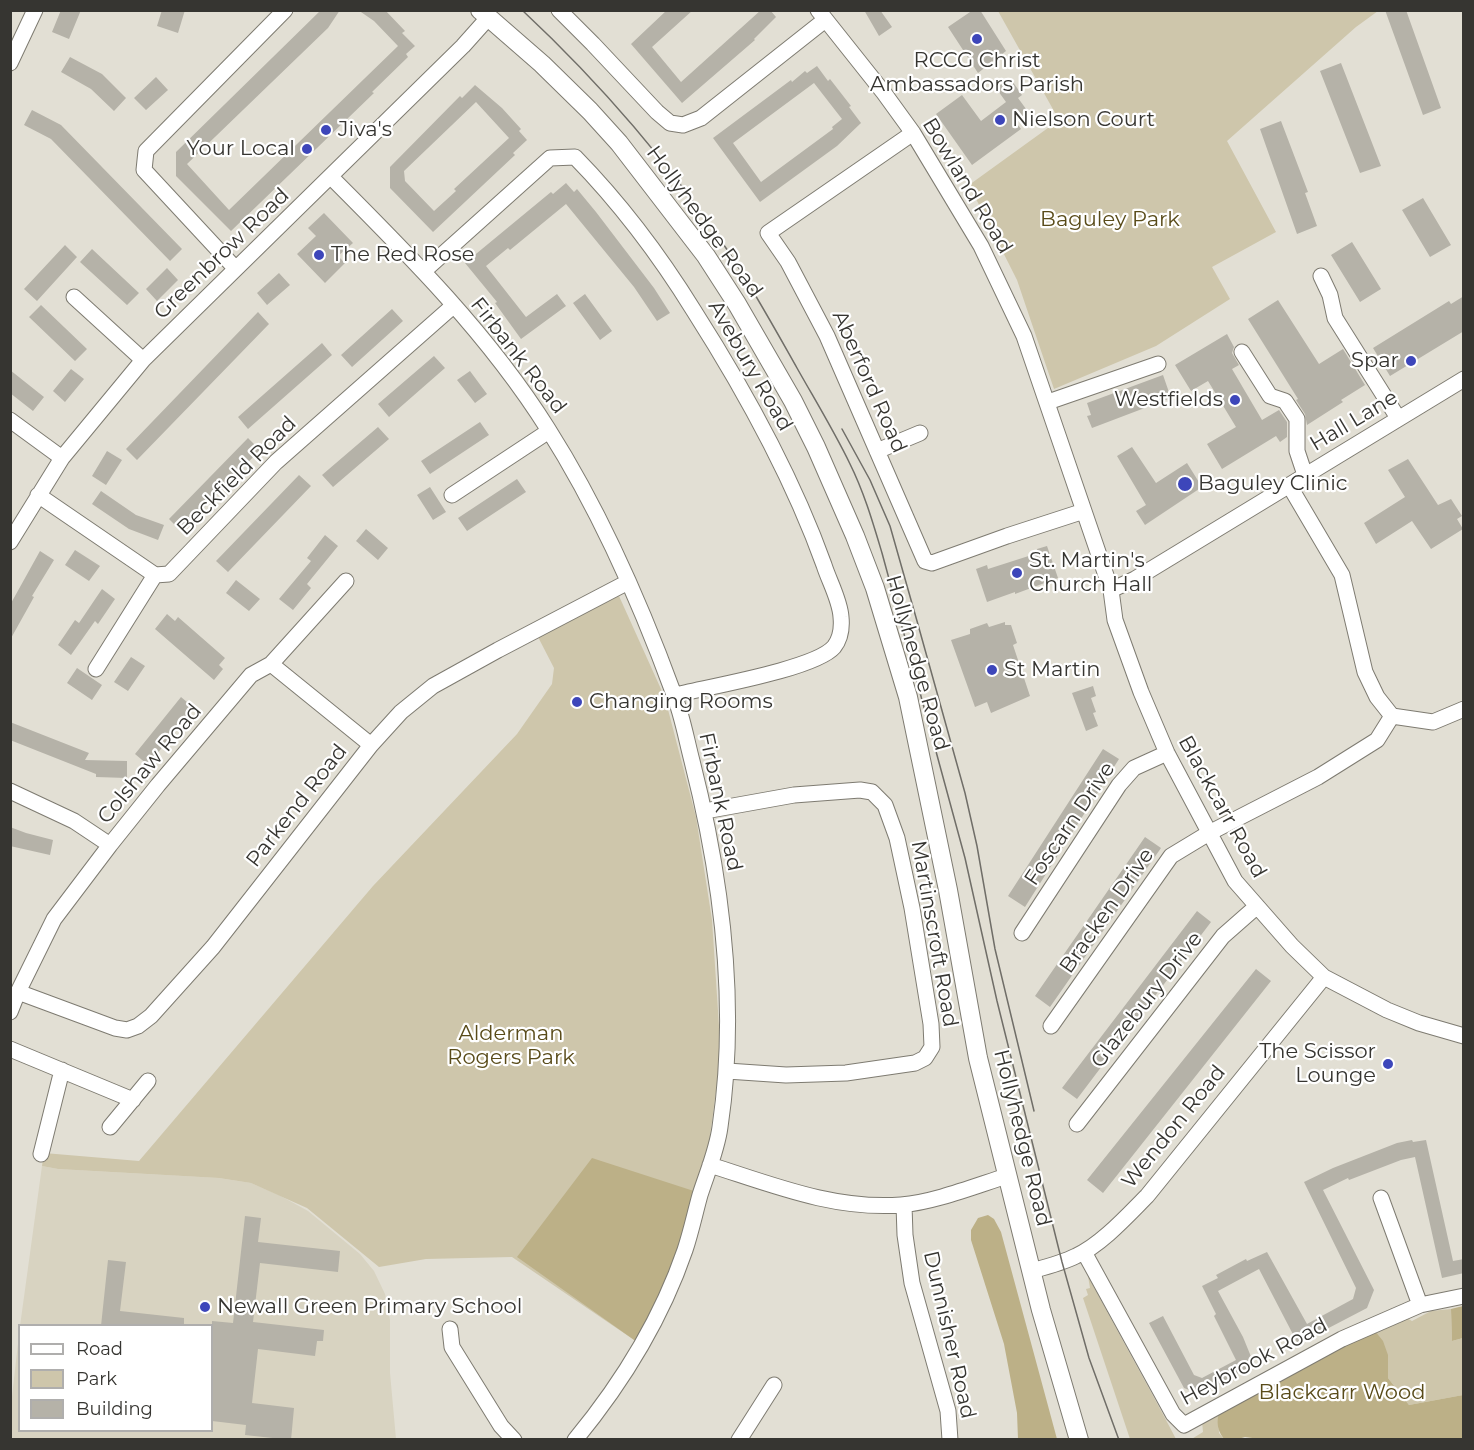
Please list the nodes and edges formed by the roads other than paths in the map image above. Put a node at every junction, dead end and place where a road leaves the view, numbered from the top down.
1 (35, 10) edge
2 (285, 10) edge
3 (559, 10) edge
4 (484, 14) edge
5 (821, 15) edge
6 (10, 63) edge
7 (913, 133) junction
8 (331, 177) junction
9 (235, 268) junction
10 (424, 271) junction
11 (1321, 276) dead end
12 (74, 297) dead end
13 (453, 306) junction
14 (1242, 352) dead end
15 (143, 360) junction
16 (1158, 364) dead end
17 (1464, 379) edge
18 (1048, 402) junction
19 (1398, 418) junction
20 (10, 420) edge
21 (549, 430) junction
22 (921, 433) dead end
23 (877, 451) junction
24 (62, 458) junction
25 (1305, 475) junction
26 (1289, 485) junction
27 (38, 495) junction
28 (452, 495) dead end
29 (1084, 511) junction
30 (10, 542) edge
31 (155, 575) junction
32 (346, 581) dead end
33 (628, 582) junction
34 (1111, 590) junction
35 (272, 664) junction
36 (96, 669) dead end
37 (675, 695) junction
38 (1464, 709) edge
39 (1392, 716) junction
40 (371, 745) junction
41 (1167, 753) junction
42 (10, 791) edge
43 (705, 811) junction
44 (1209, 833) junction
45 (110, 845) junction
46 (1256, 907) junction
47 (1022, 933) dead end
48 (1324, 977) junction
49 (18, 992) junction
50 (10, 1012) edge
51 (1051, 1026) dead end
52 (1464, 1036) edge
53 (10, 1049) edge
54 (62, 1070) junction
55 (727, 1071) junction
56 (148, 1081) dead end
57 (134, 1100) junction
58 (1077, 1124) dead end
59 (111, 1127) dead end
60 (41, 1154) dead end
61 (710, 1165) junction
62 (1007, 1176) junction
63 (1381, 1198) dead end
64 (904, 1205) junction
65 (1084, 1252) junction
66 (1031, 1271) junction
67 (1464, 1296) edge
68 (1420, 1305) junction
69 (450, 1329) dead end
70 (774, 1385) dead end
71 (514, 1440) edge
72 (575, 1440) edge
73 (739, 1440) edge
74 (950, 1440) edge
75 (1079, 1440) edge

1 - 6 street
2 - 9 street
3 - 5 street
4 - 8 street, Greenbrow Road
4 - 62 street, Hollyhedge Road
5 - 7 street, Bowland Road
7 - 18 street, Bowland Road
7 - 23 street, Aberford Road
8 - 9 street, Greenbrow Road
8 - 10 street, Firbank Road
9 - 15 street, Greenbrow Road
10 - 13 street, Firbank Road
10 - 37 street, Avebury Road
11 - 19 street
12 - 15 street
13 - 21 street, Firbank Road
13 - 31 street, Beckfield Road
14 - 25 street
15 - 24 street, Greenbrow Road
16 - 18 street
17 - 19 street, Hall Lane
18 - 29 street, Bowland Road
19 - 25 street, Hall Lane
20 - 24 street
21 - 28 street
21 - 33 street, Firbank Road
22 - 23 street
23 - 29 street, Aberford Road
24 - 27 street, Greenbrow Road
25 - 26 street, Hall Lane
26 - 34 street, Hall Lane
26 - 39 street
27 - 30 street, Greenbrow Road
27 - 31 street
29 - 34 street, Bowland Road
31 - 36 street
32 - 35 street, Colshaw Road
33 - 37 street, Firbank Road
33 - 40 street, Parkend Road
34 - 41 street, Blackcarr Road
35 - 40 street
35 - 45 street, Colshaw Road
37 - 43 street, Firbank Road
38 - 39 street
39 - 44 street, Bracken Drive
40 - 49 street, Parkend Road
41 - 44 street, Blackcarr Road
41 - 47 street, Foscarn Drive
42 - 45 street
43 - 55 street, Firbank Road
43 - 55 street, Martinscroft Road
44 - 46 street, Blackcarr Road
44 - 51 street, Bracken Drive
45 - 49 street, Colshaw Road
46 - 48 street, Blackcarr Road
46 - 58 street, Glazebury Drive
48 - 52 street, Blackcarr Road
48 - 65 street, Wendon Road
49 - 50 street, Colshaw Road
53 - 54 street
54 - 57 street
54 - 60 street
55 - 61 street, Firbank Road
56 - 57 street
57 - 59 street
61 - 64 street
61 - 72 street, Firbank Road
62 - 64 street
62 - 66 street, Hollyhedge Road
63 - 68 street
64 - 74 street, Dunnisher Road
65 - 66 street, Wendon Road
65 - 68 street, Heybrook Road
66 - 75 street, Hollyhedge Road
67 - 68 street, Heybrook Road
69 - 71 street
70 - 73 street

